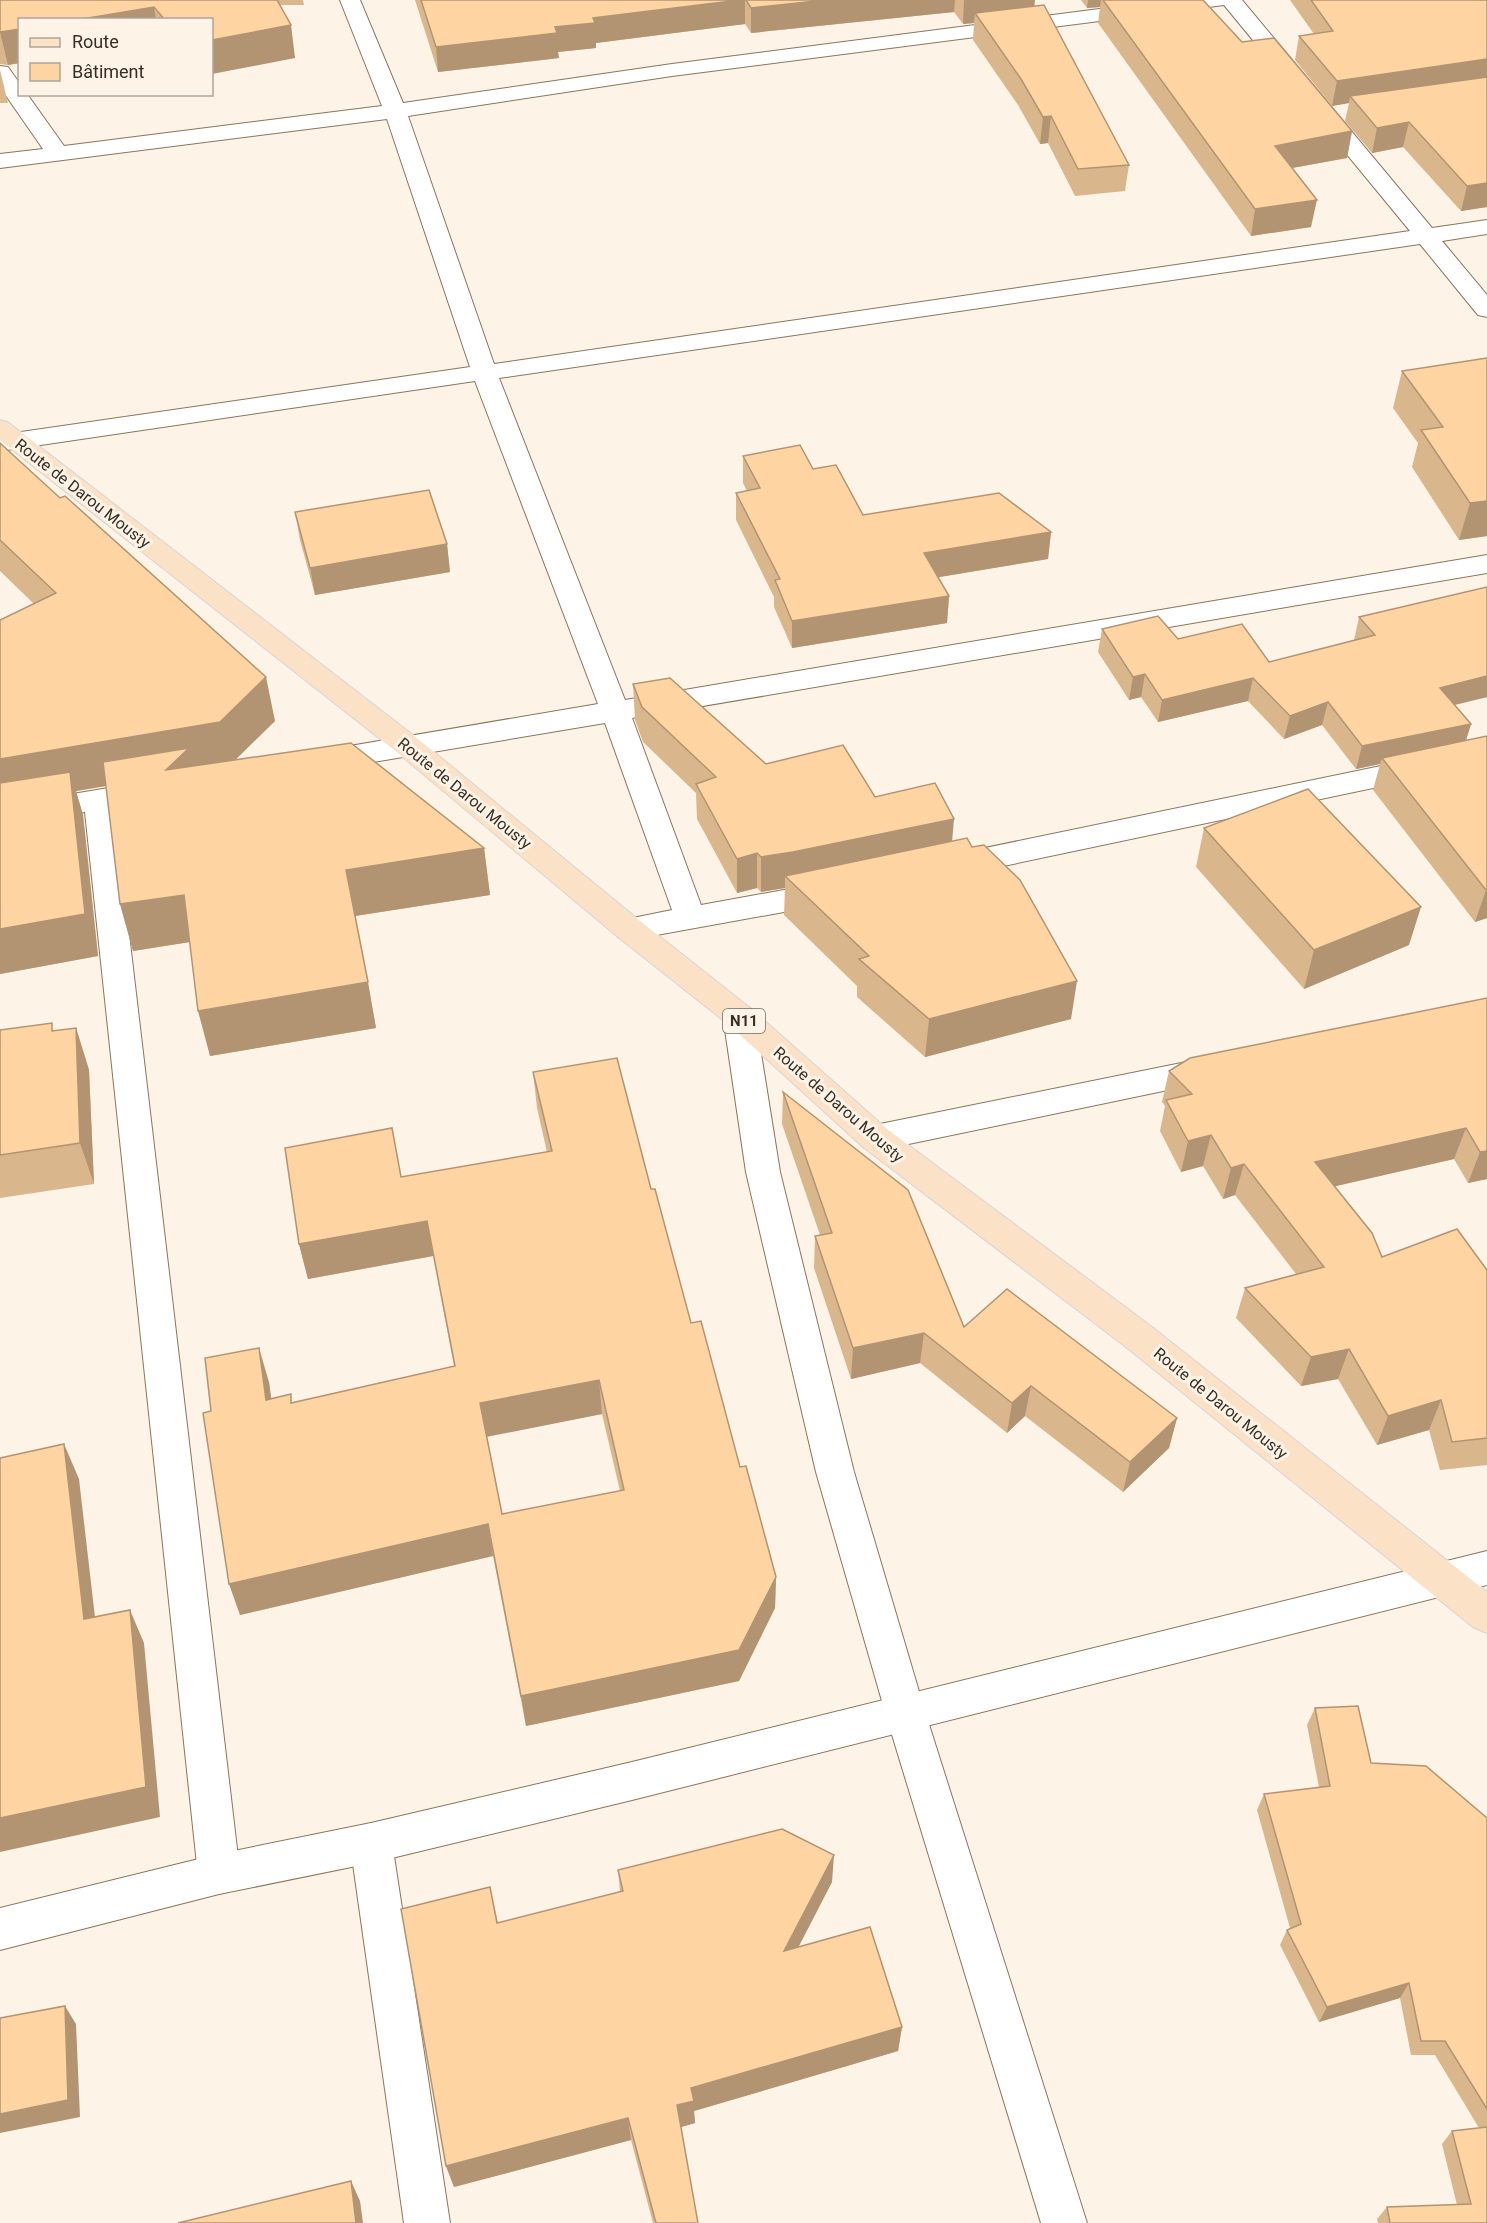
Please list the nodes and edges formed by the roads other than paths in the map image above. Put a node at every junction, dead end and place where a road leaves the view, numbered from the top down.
1 (350, 0) edge
2 (1218, 0) edge
3 (1232, 0) edge
4 (0, 72) edge
5 (395, 111) junction
6 (1349, 112) dead end
7 (1326, 115) junction
8 (58, 154) junction
9 (0, 161) edge
10 (1487, 227) edge
11 (1427, 237) junction
12 (1487, 310) edge
13 (485, 374) junction
14 (6, 437) edge
15 (1487, 564) edge
16 (615, 711) junction
17 (408, 746) junction
18 (1487, 754) edge
19 (294, 766) edge
20 (179, 786) edge
21 (98, 800) junction
22 (0, 816) edge
23 (928, 871) edge
24 (849, 888) edge
25 (690, 918) junction
26 (629, 929) junction
27 (739, 1016) junction
28 (1239, 1064) edge
29 (875, 1138) junction
30 (1487, 1568) edge
31 (1442, 1579) junction
32 (1487, 1615) edge
33 (906, 1715) junction
34 (371, 1844) junction
35 (219, 1874) junction
36 (0, 1929) edge
37 (427, 2223) edge
38 (1064, 2223) edge

1 - 5 street
2 - 5 street
3 - 7 street
4 - 8 street
5 - 8 street
5 - 13 street
6 - 7 street
7 - 11 street
8 - 9 street
10 - 11 street
11 - 12 street
11 - 13 street
13 - 14 street
13 - 16 street
14 - 17 main road, Route de Darou Mousty / N11
15 - 16 street
16 - 17 street
16 - 25 street
17 - 19 street
17 - 26 main road, Route de Darou Mousty / N11
18 - 23 street
20 - 21 street
21 - 22 street
21 - 35 street
24 - 25 street
25 - 26 street
26 - 27 main road, Route de Darou Mousty / N11
27 - 29 main road, Route de Darou Mousty / N11
27 - 33 street
28 - 29 street
29 - 31 main road, Route de Darou Mousty / N11
30 - 31 street
31 - 32 main road, Route de Darou Mousty / N11
31 - 33 street
33 - 34 street
33 - 38 street
34 - 35 street
34 - 37 street
35 - 36 street

